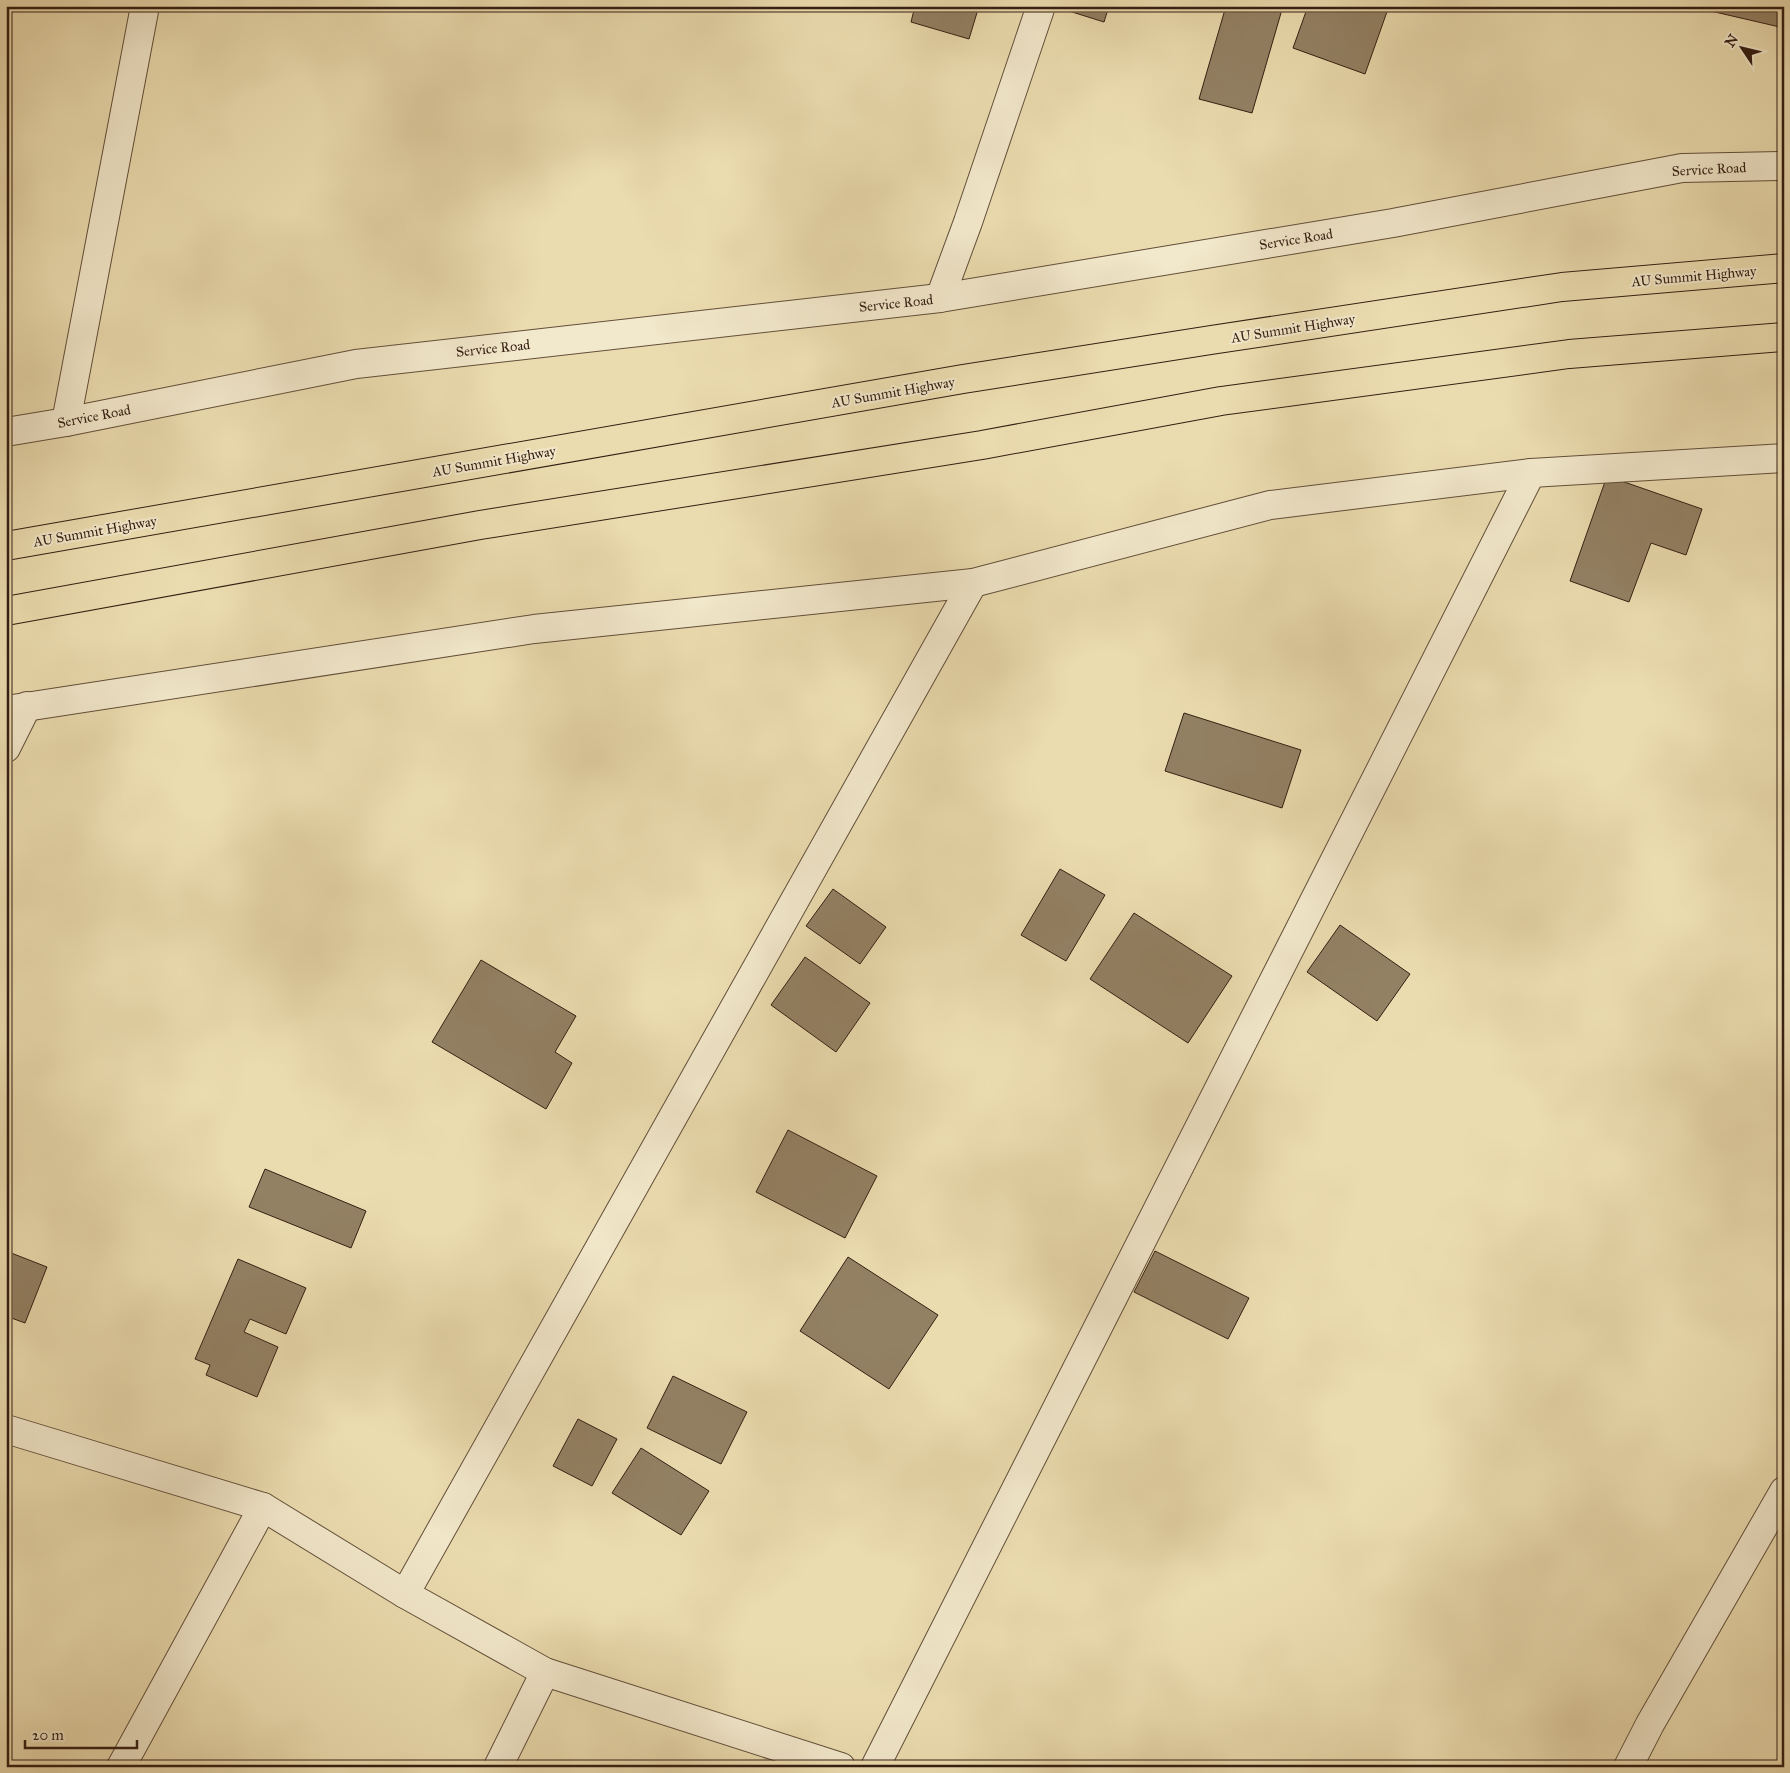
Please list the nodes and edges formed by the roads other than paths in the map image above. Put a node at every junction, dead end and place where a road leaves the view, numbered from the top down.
1 (145, 6) edge
2 (1042, 6) edge
3 (1784, 166) edge
4 (1784, 268) edge
5 (940, 298) junction
6 (1784, 337) edge
7 (66, 422) junction
8 (6, 432) edge
9 (1784, 458) edge
10 (1531, 473) junction
11 (6, 546) edge
12 (973, 582) junction
13 (6, 611) edge
14 (17, 708) edge
15 (6, 748) edge
16 (6, 1429) edge
17 (1784, 1491) edge
18 (263, 1507) junction
19 (405, 1594) junction
20 (545, 1672) junction
21 (121, 1767) edge
22 (498, 1767) edge
23 (841, 1767) edge
24 (875, 1767) edge
25 (1628, 1767) edge

1 - 7 street
2 - 5 street
3 - 5 street, Service Road
4 - 11 main road, AU Summit Highway
5 - 7 street, Service Road
6 - 13 main road
7 - 8 street, Service Road
9 - 10 street
10 - 12 street
10 - 24 street
12 - 14 street
12 - 19 street
14 - 15 street
16 - 18 street
17 - 25 street
18 - 19 street
18 - 21 street
19 - 20 street
20 - 22 street
20 - 23 street

